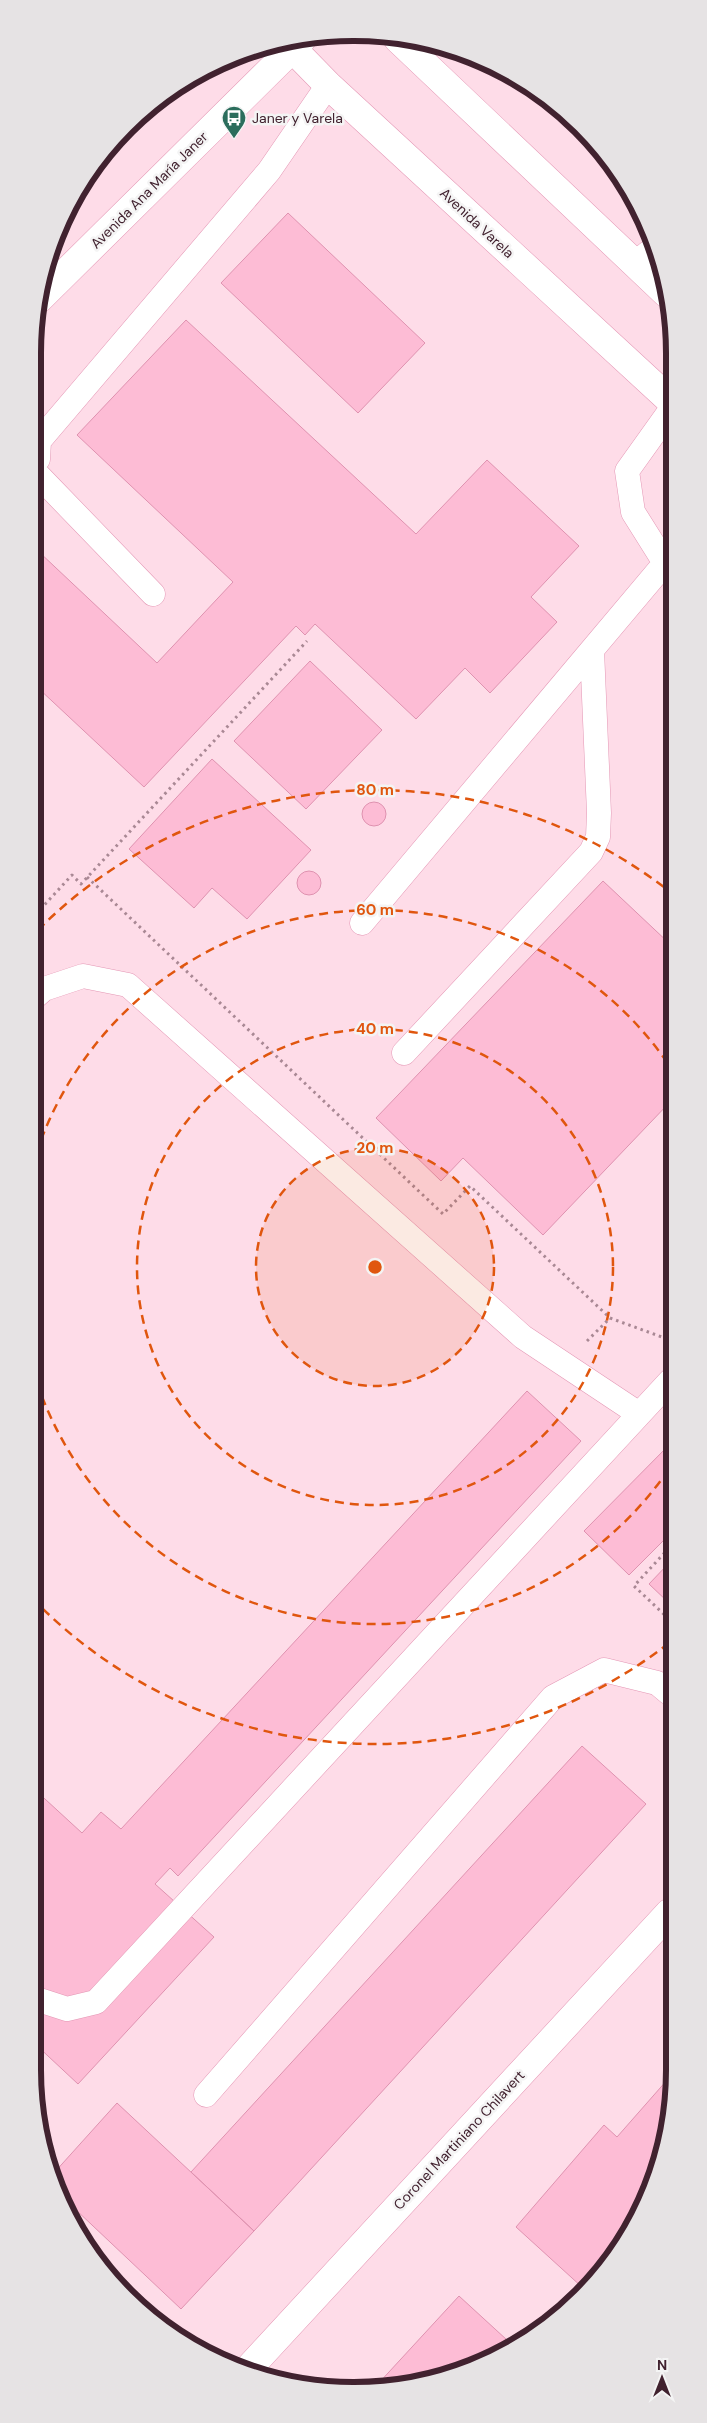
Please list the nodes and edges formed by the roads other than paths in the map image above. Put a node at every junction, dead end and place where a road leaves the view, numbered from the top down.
1 (406, 46) edge
2 (296, 47) edge
3 (288, 48) edge
4 (328, 85) junction
5 (644, 257) edge
6 (656, 276) edge
7 (48, 290) edge
8 (666, 396) edge
9 (666, 416) edge
10 (41, 439) edge
11 (41, 478) edge
12 (666, 562) edge
13 (666, 567) edge
14 (153, 594) dead end
15 (592, 650) junction
16 (362, 923) dead end
17 (41, 992) edge
18 (404, 1053) dead end
19 (666, 1385) edge
20 (639, 1414) junction
21 (666, 1690) edge
22 (666, 1916) edge
23 (41, 2000) edge
24 (206, 2095) dead end
25 (252, 2365) edge

1 - 5 street
2 - 4 street, Avenida Varela
3 - 7 street, Avenida Ana María Janer
4 - 8 street, Avenida Varela
4 - 10 lane
5 - 6 street
9 - 12 lane
11 - 14 lane
13 - 15 lane
15 - 16 lane
15 - 18 lane
17 - 20 lane
19 - 20 lane
20 - 23 lane
21 - 24 lane
22 - 25 street, Coronel Martiniano Chilavert

